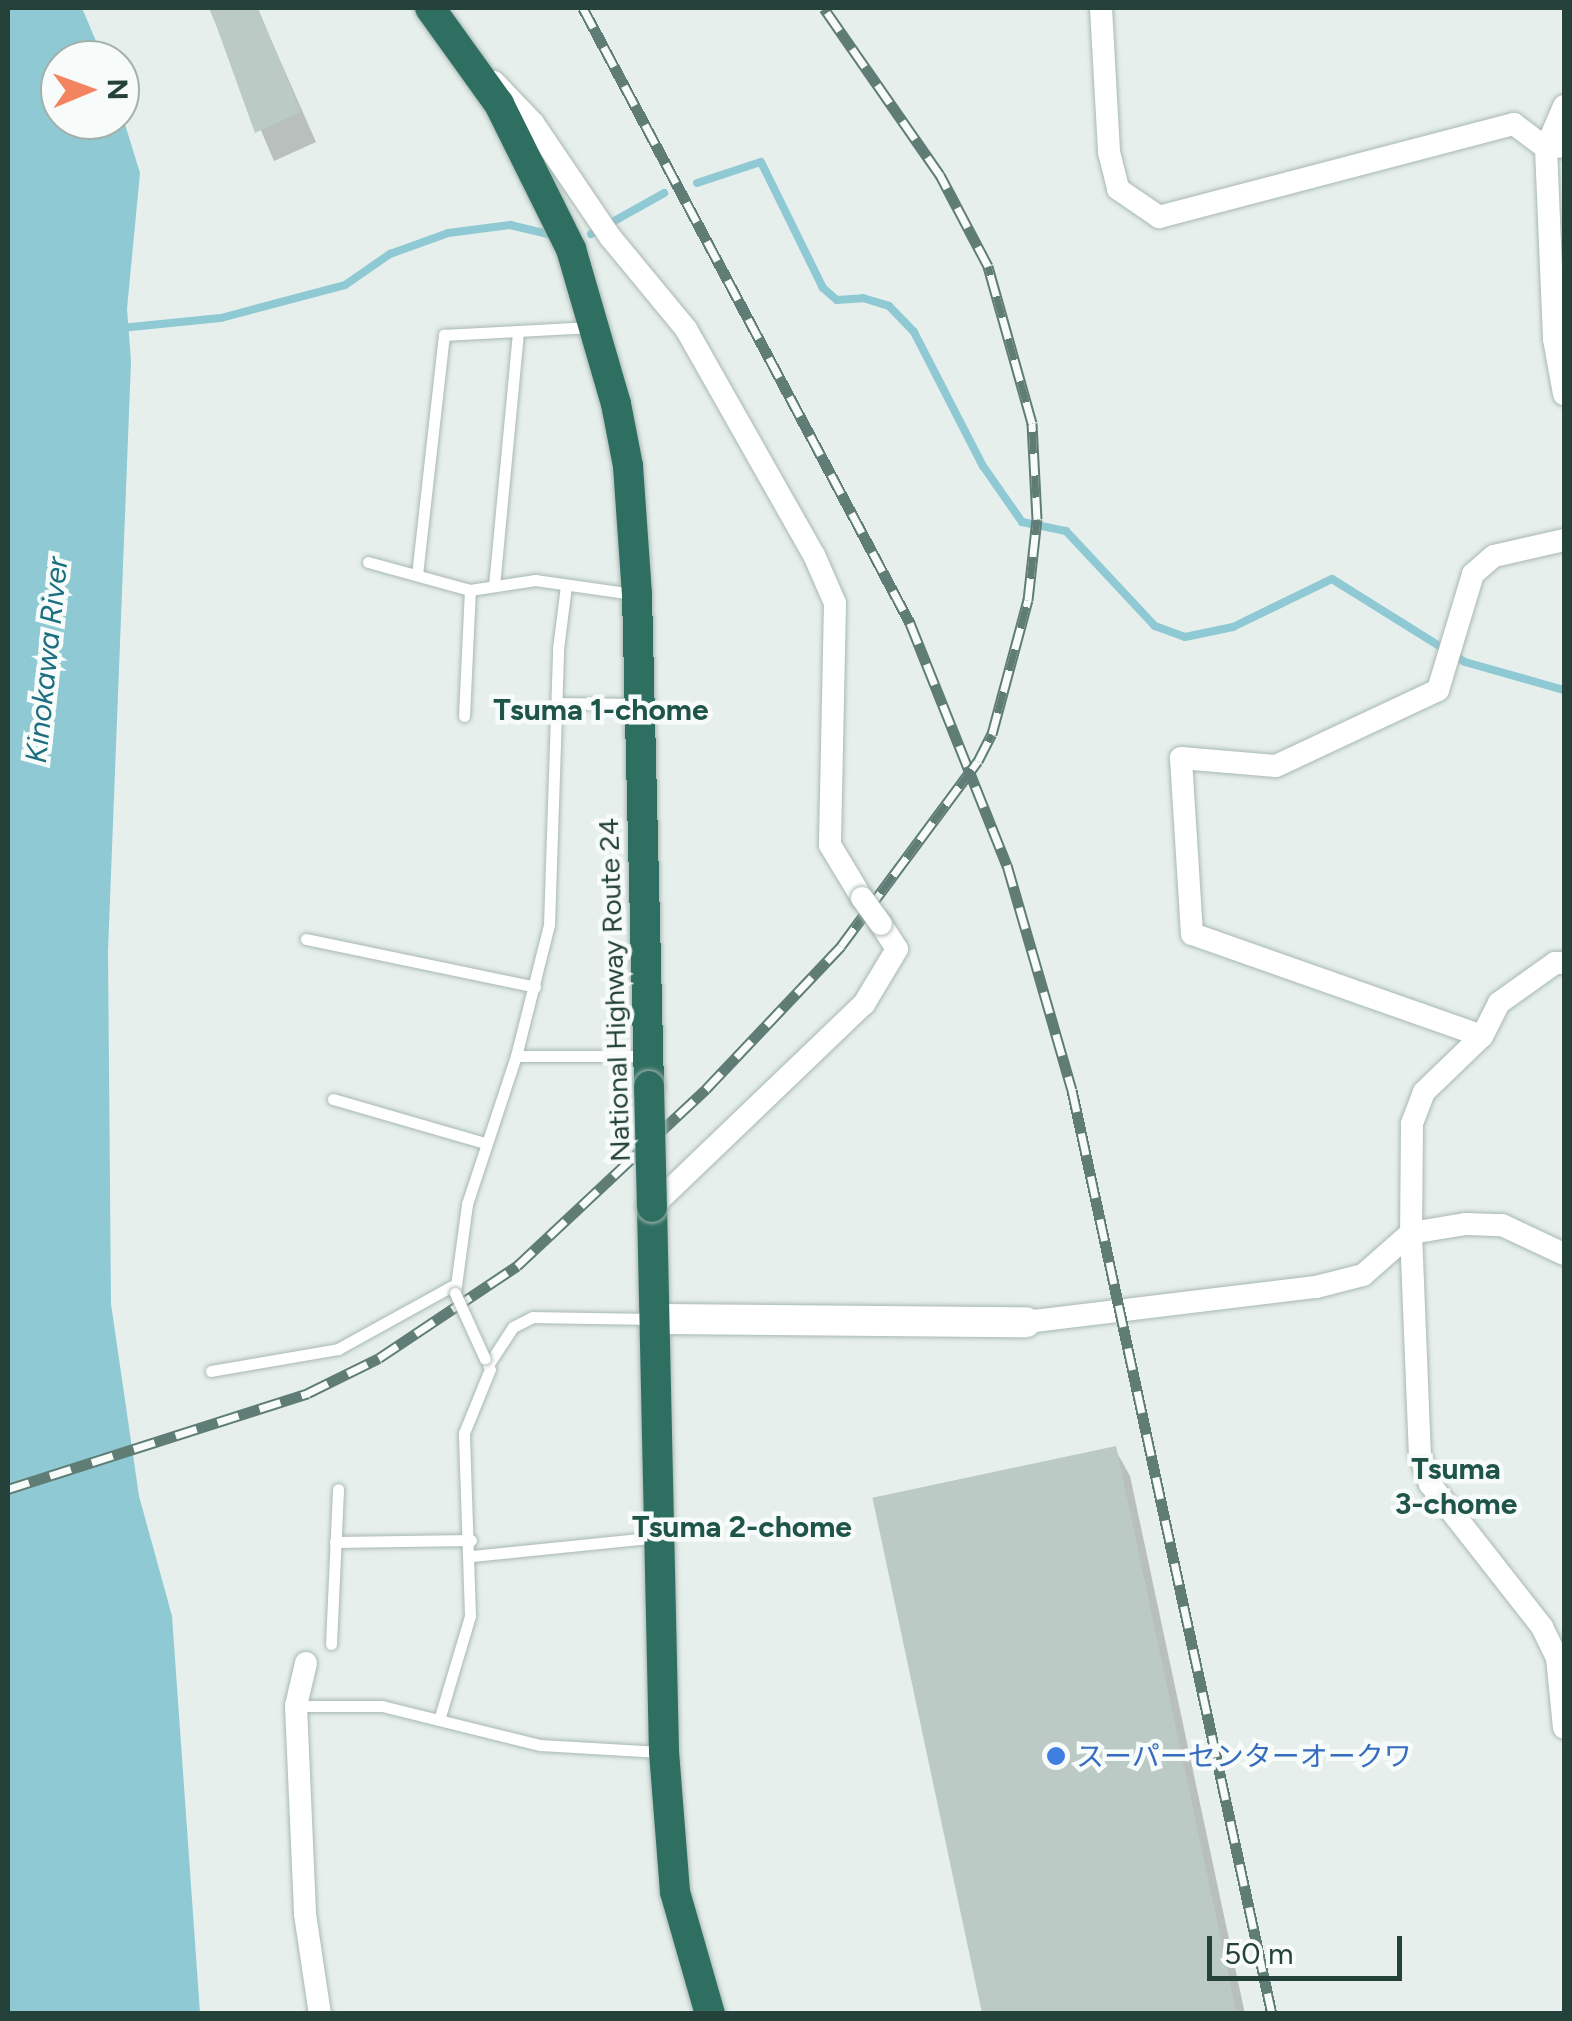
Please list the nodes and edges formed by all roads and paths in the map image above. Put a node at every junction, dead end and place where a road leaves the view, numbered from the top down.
1 (430, 8) edge
2 (1101, 8) edge
3 (476, 68) junction
4 (1564, 106) edge
5 (1556, 147) edge
6 (595, 327) junction
7 (518, 331) junction
8 (1564, 394) edge
9 (1564, 540) edge
10 (368, 562) dead end
11 (417, 575) junction
12 (494, 586) junction
13 (566, 586) junction
14 (470, 590) junction
15 (637, 594) junction
16 (556, 703) junction
17 (639, 704) junction
18 (464, 716) dead end
19 (306, 939) dead end
20 (1564, 963) edge
21 (535, 987) junction
22 (1482, 1036) junction
23 (516, 1056) junction
24 (648, 1072) junction
25 (332, 1100) dead end
26 (484, 1143) junction
27 (652, 1207) junction
28 (1411, 1234) junction
29 (1564, 1254) edge
30 (453, 1290) junction
31 (654, 1318) junction
32 (1026, 1322) joint
33 (488, 1364) junction
34 (212, 1372) dead end
35 (338, 1489) dead end
36 (659, 1538) junction
37 (470, 1540) junction
38 (335, 1542) junction
39 (472, 1556) junction
40 (331, 1644) dead end
41 (306, 1663) dead end
42 (296, 1706) junction
43 (439, 1720) junction
44 (1564, 1728) edge
45 (664, 1752) junction
46 (320, 2014) edge
47 (710, 2014) edge

1 - 3 highway, National Highway Route 24
2 - 5 street
3 - 6 highway, National Highway Route 24
3 - 27 street, bridge
4 - 5 street
5 - 8 street
6 - 7 lane
6 - 15 highway, National Highway Route 24
7 - 11 lane
7 - 12 lane
9 - 22 street
10 - 11 lane
11 - 14 lane
12 - 13 lane
12 - 14 lane
13 - 15 lane
13 - 16 lane
14 - 18 lane
15 - 17 highway, National Highway Route 24
16 - 17 lane
16 - 21 lane
17 - 24 highway, National Highway Route 24
19 - 21 lane
20 - 22 street
21 - 23 lane
22 - 28 street
23 - 24 lane
23 - 26 lane
24 - 27 highway, National Highway Route 24, bridge
25 - 26 lane
26 - 30 lane
27 - 31 highway, National Highway Route 24
28 - 29 street
28 - 32 street
28 - 44 street
30 - 33 lane, bridge
30 - 34 lane
31 - 32 street
31 - 33 lane
31 - 36 highway, National Highway Route 24
33 - 37 lane
35 - 38 lane
36 - 39 lane
36 - 45 highway, National Highway Route 24
37 - 38 lane
37 - 39 lane
38 - 40 lane
39 - 43 lane
41 - 42 street
42 - 43 lane
42 - 46 street
43 - 45 lane
45 - 47 highway, National Highway Route 24

